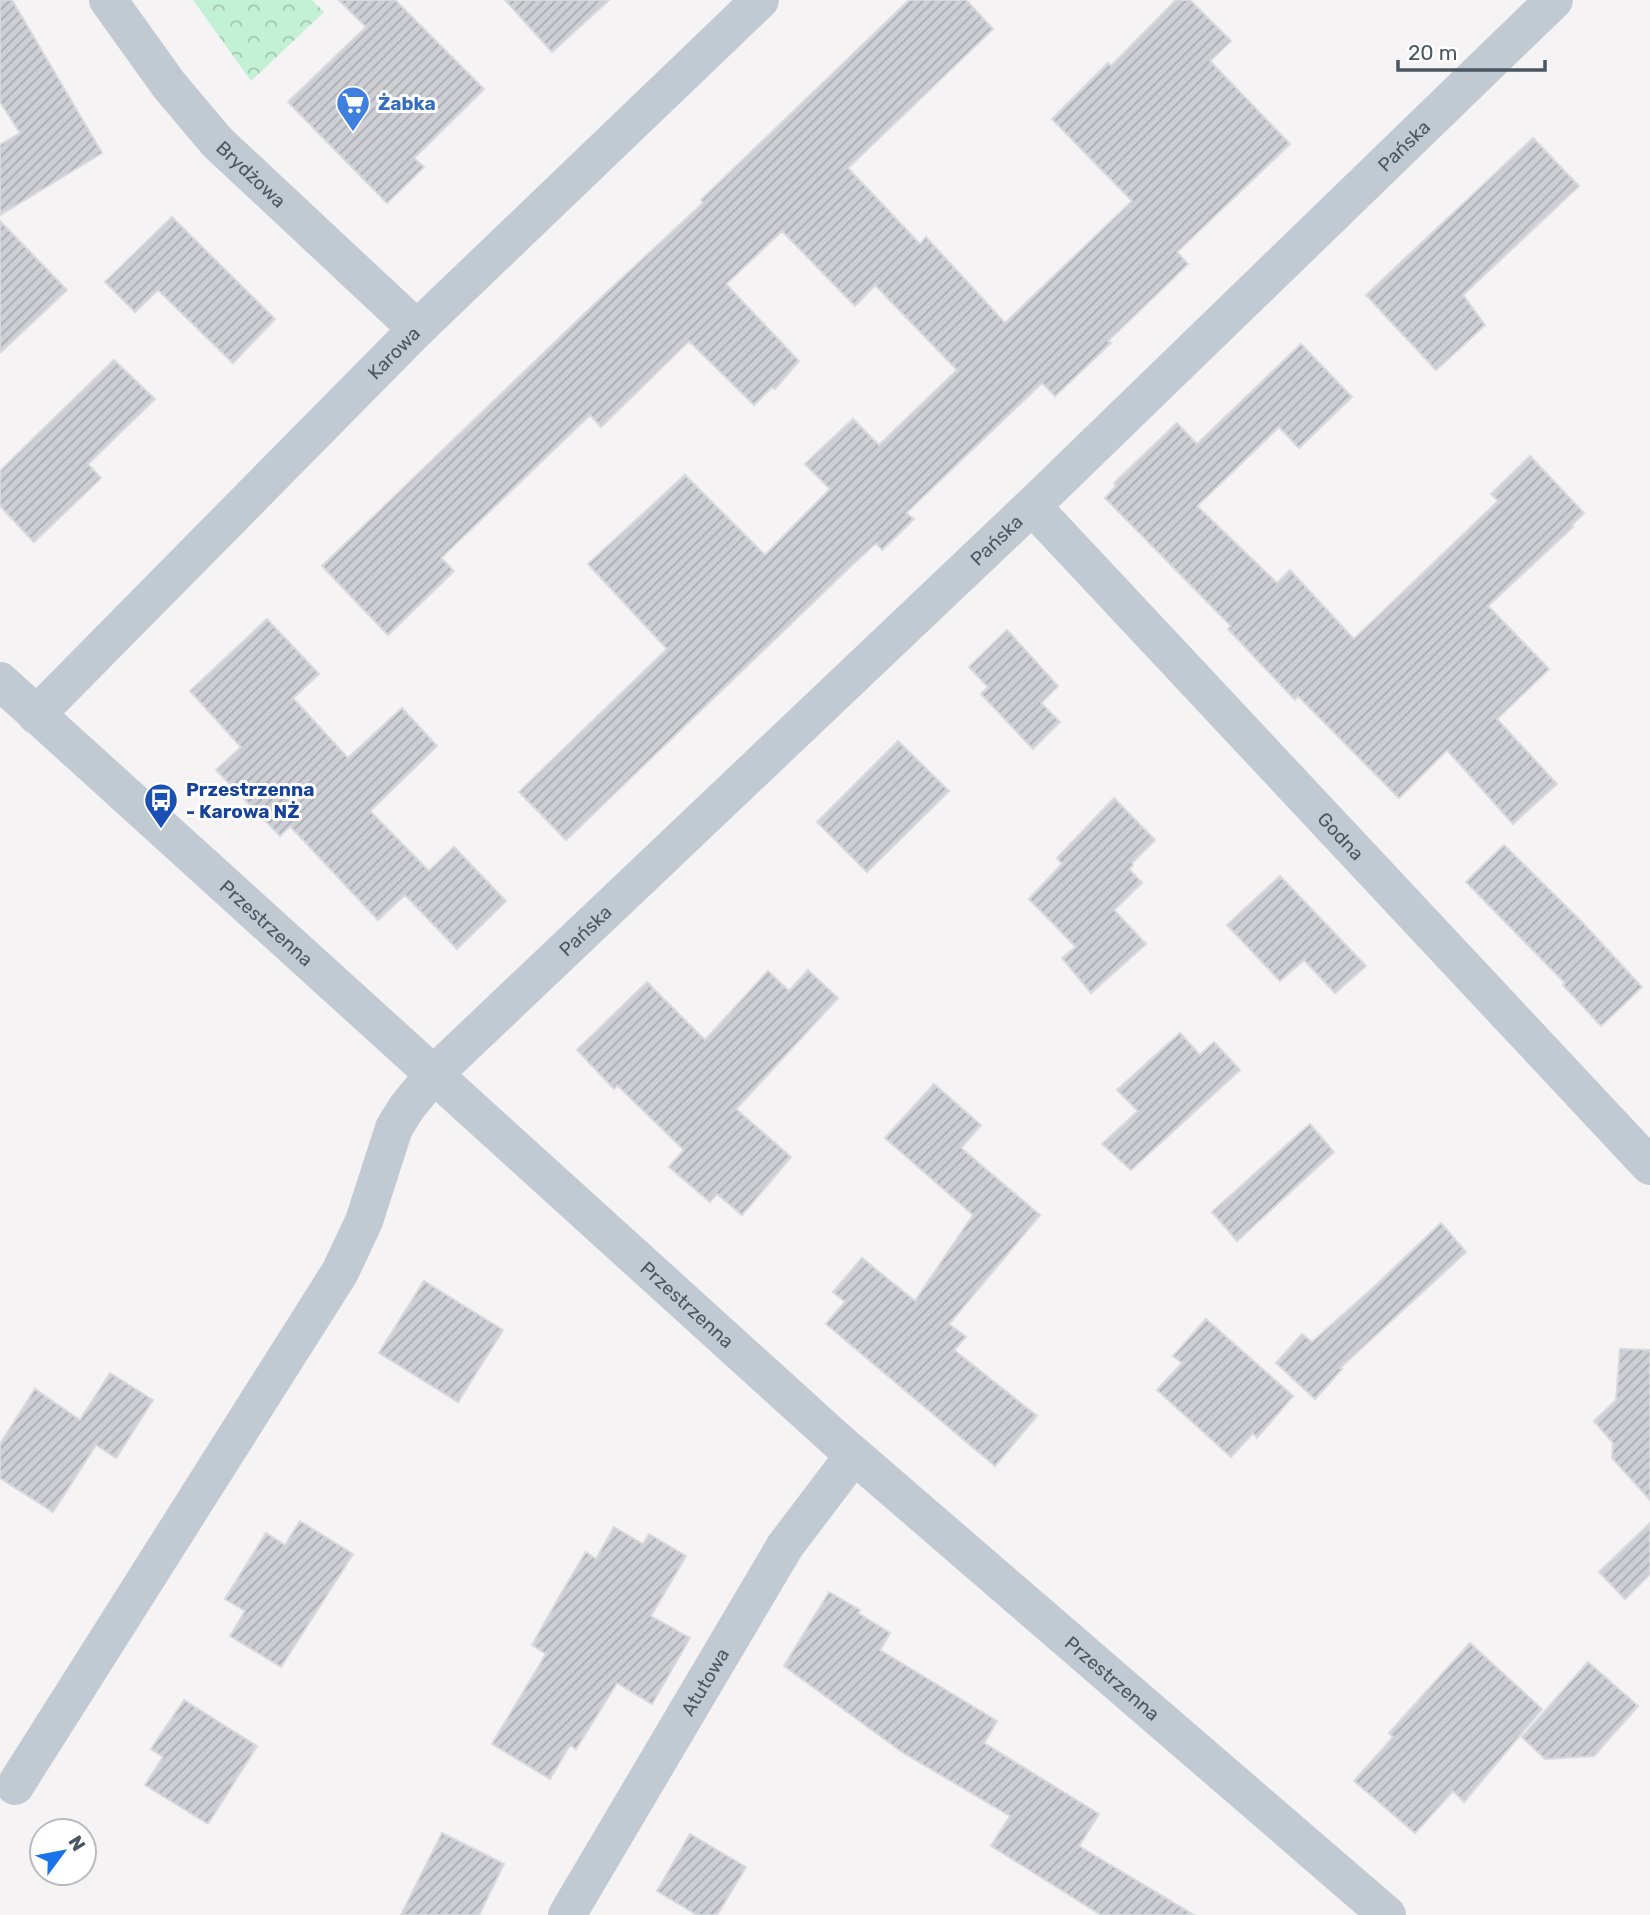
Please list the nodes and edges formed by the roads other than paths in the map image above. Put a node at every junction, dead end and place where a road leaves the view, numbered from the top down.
1 (108, 0) edge
2 (760, 0) edge
3 (1554, 0) edge
4 (417, 329) junction
5 (1032, 506) junction
6 (0, 681) edge
7 (36, 715) junction
8 (434, 1074) junction
9 (1650, 1166) edge
10 (854, 1455) junction
11 (15, 1786) dead end
12 (567, 1915) edge
13 (1387, 1915) edge

1 - 4 street, Brydżowa
2 - 4 street, Karowa
3 - 5 street, Pańska
4 - 7 street, Karowa
5 - 8 street, Pańska
5 - 9 street, Godna
6 - 7 street, Przestrzenna
7 - 8 street, Przestrzenna
8 - 10 street, Przestrzenna
8 - 11 street, Pańska
10 - 12 street, Atutowa
10 - 13 street, Przestrzenna

